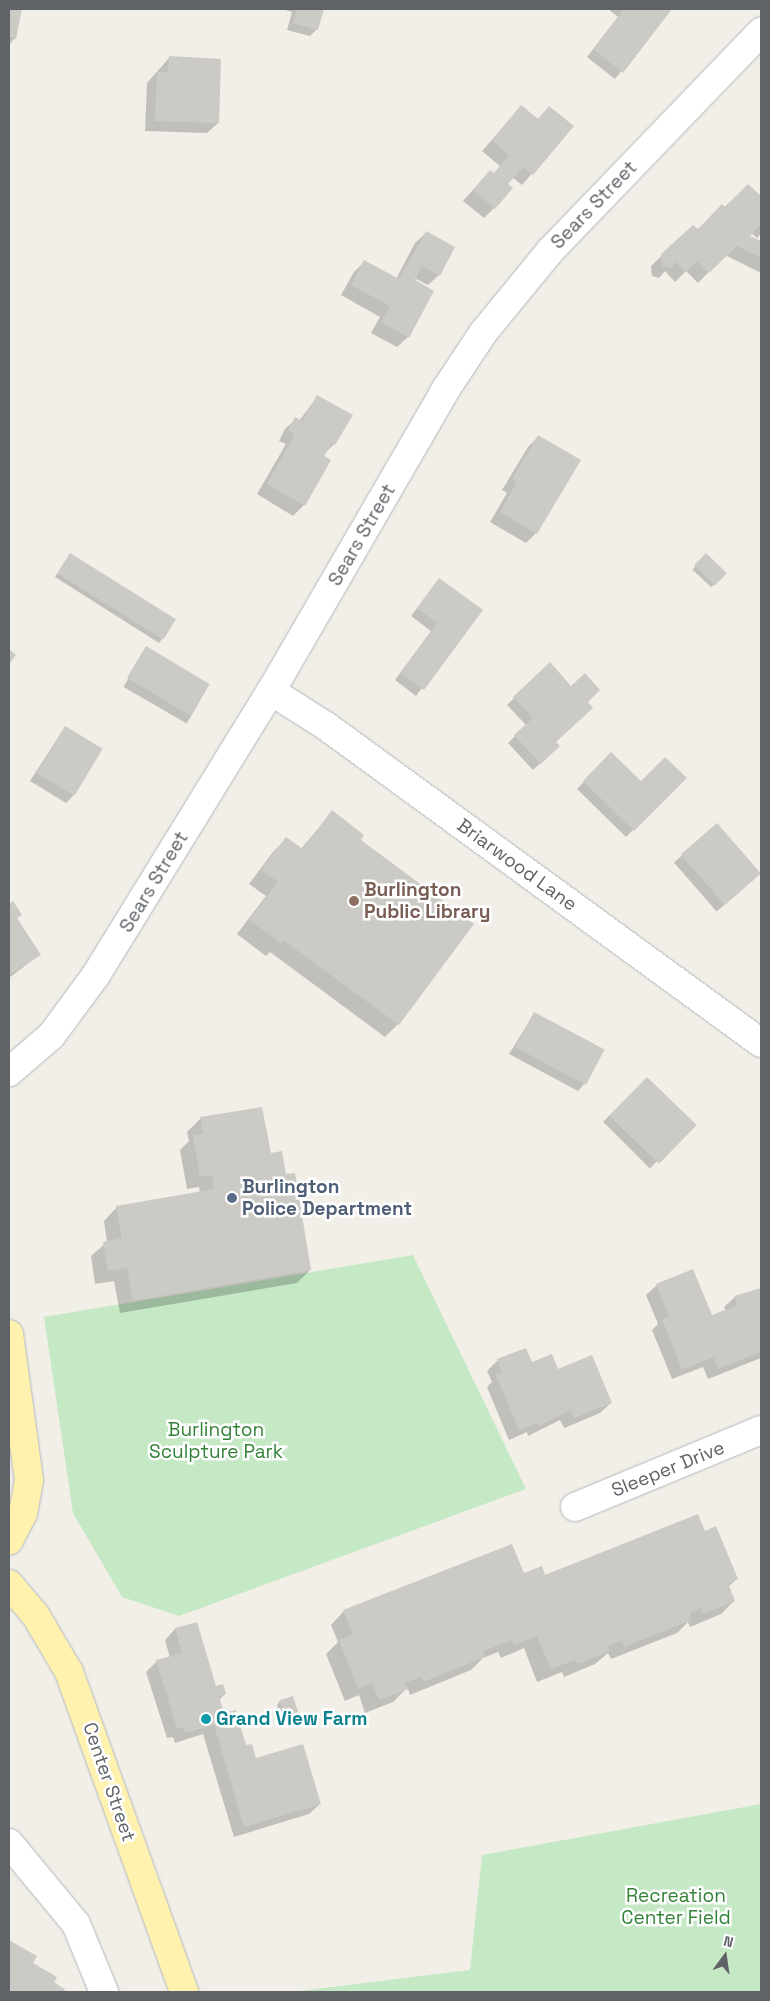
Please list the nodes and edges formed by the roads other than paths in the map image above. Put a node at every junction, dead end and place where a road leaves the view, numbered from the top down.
1 (761, 32) edge
2 (271, 691) junction
3 (761, 1043) edge
4 (9, 1072) edge
5 (9, 1334) edge
6 (761, 1430) edge
7 (575, 1507) dead end
8 (9, 1540) edge
9 (9, 1584) edge
10 (9, 1844) edge
11 (104, 1992) edge
12 (184, 1992) edge

1 - 2 street, Sears Street
2 - 3 street, Briarwood Lane
2 - 4 street, Sears Street
5 - 8 main road
6 - 7 street, Sleeper Drive
9 - 12 main road, Center Street
10 - 11 street

